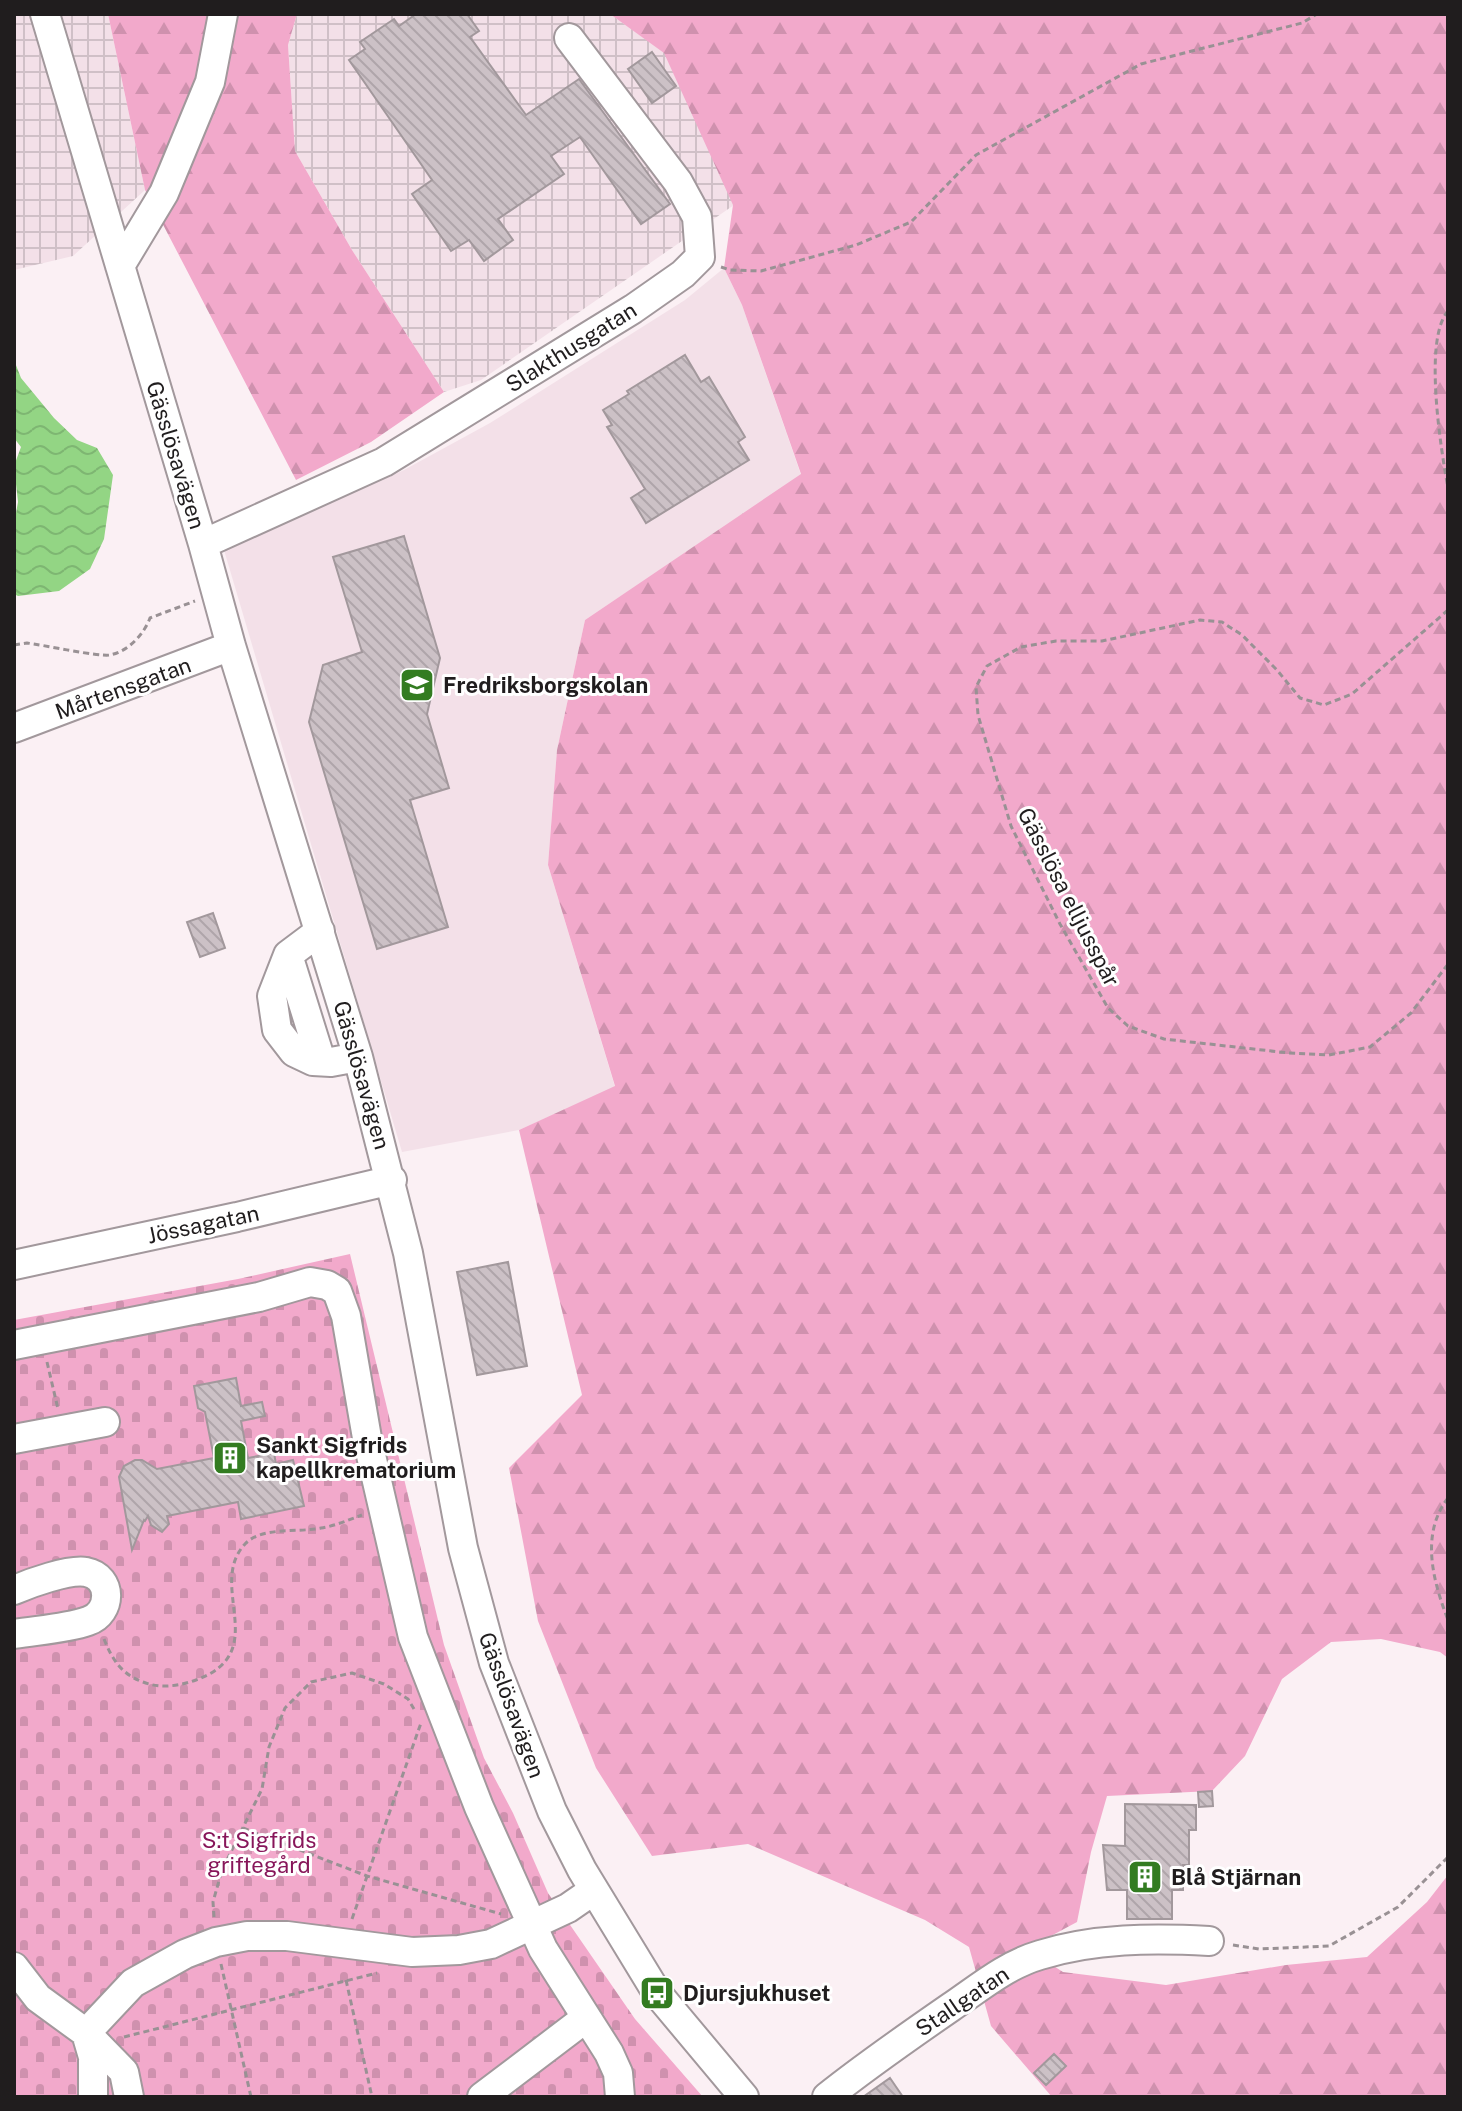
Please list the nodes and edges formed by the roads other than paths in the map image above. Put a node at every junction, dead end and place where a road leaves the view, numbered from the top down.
1 (45, 14) edge
2 (223, 14) edge
3 (569, 38) dead end
4 (120, 266) junction
5 (203, 544) junction
6 (231, 646) junction
7 (14, 728) edge
8 (320, 931) junction
9 (358, 1057) junction
10 (392, 1180) junction
11 (14, 1265) edge
12 (14, 1345) edge
13 (105, 1422) dead end
14 (14, 1439) edge
15 (14, 1590) edge
16 (14, 1634) edge
17 (594, 1890) junction
18 (533, 1925) junction
19 (1209, 1941) road end
20 (14, 1967) edge
21 (586, 2018) junction
22 (86, 2033) junction
23 (93, 2097) edge
24 (129, 2097) edge
25 (482, 2097) edge
26 (620, 2097) edge
27 (744, 2097) edge
28 (827, 2097) edge

1 - 4 street, Gässlösavägen
2 - 4 street
3 - 5 street, Slakthusgatan
4 - 5 street, Gässlösavägen
5 - 6 street, Gässlösavägen
6 - 7 street, Mårtensgatan
6 - 8 street, Gässlösavägen
8 - 9 street, Gässlösavägen
8 - 9 street
9 - 10 street, Gässlösavägen
10 - 11 street, Jössagatan
10 - 17 street, Gässlösavägen
12 - 18 street
13 - 14 street
15 - 16 street
17 - 18 street
17 - 27 street, Gässlösavägen
18 - 21 street
18 - 22 street
19 - 28 street, Stallgatan
20 - 22 street
21 - 25 street
21 - 26 street
22 - 23 street
22 - 24 street

